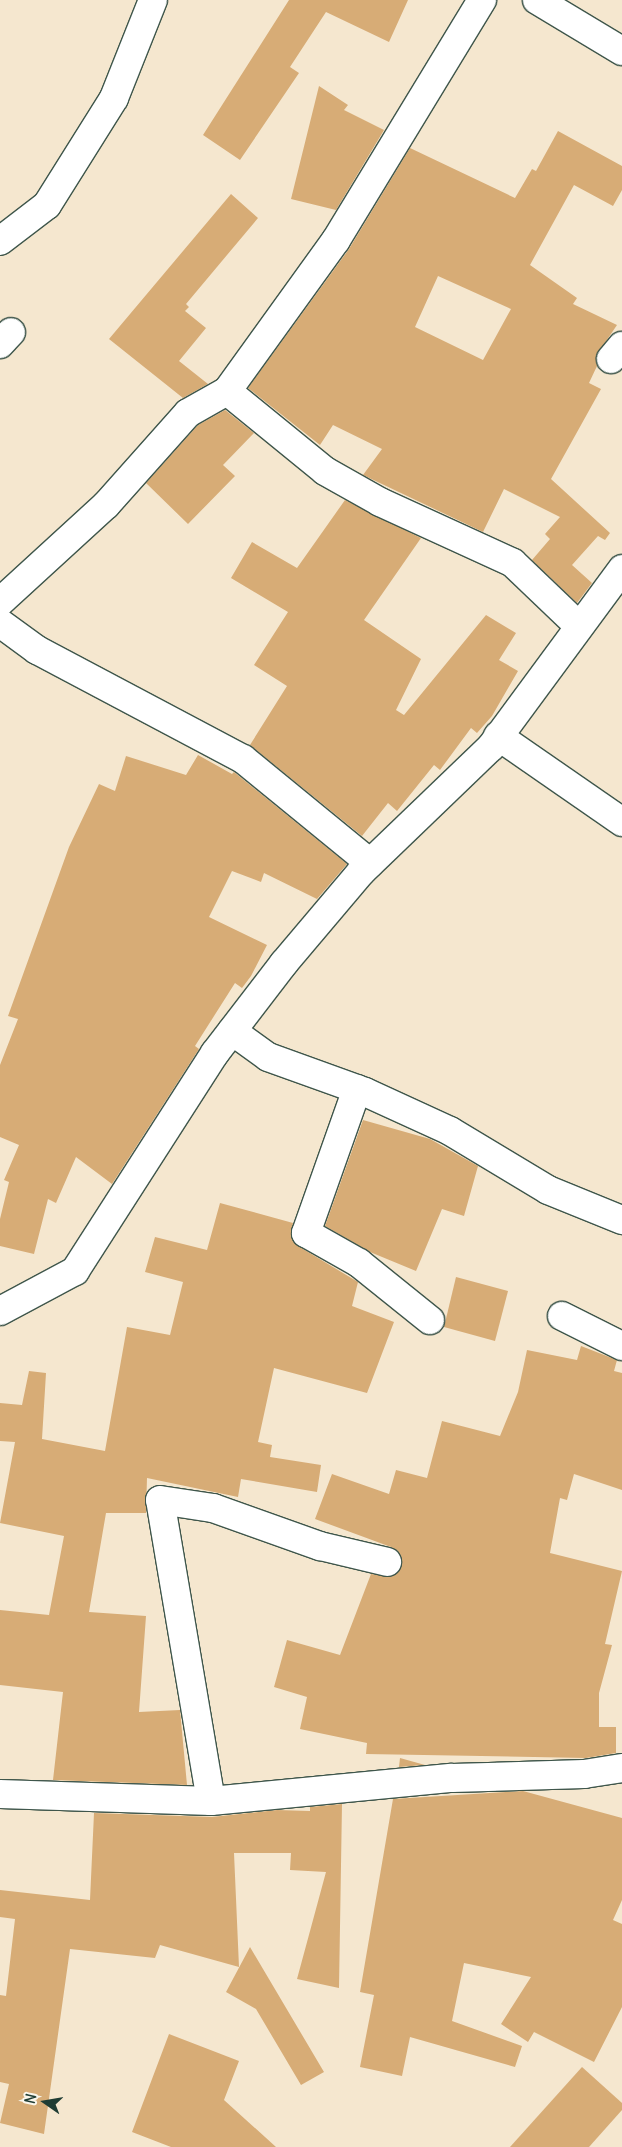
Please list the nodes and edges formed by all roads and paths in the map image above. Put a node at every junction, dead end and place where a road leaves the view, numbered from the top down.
1 (153, 0) edge
2 (482, 0) edge
3 (536, 0) edge
4 (622, 50) edge
5 (0, 241) edge
6 (226, 392) junction
7 (622, 569) edge
8 (0, 602) edge
9 (0, 624) edge
10 (580, 626) junction
11 (498, 736) junction
12 (622, 822) edge
13 (370, 863) junction
14 (232, 1031) junction
15 (357, 1089) junction
16 (622, 1220) edge
17 (0, 1311) edge
18 (562, 1316) dead end
19 (430, 1320) dead end
20 (622, 1346) edge
21 (387, 1562) dead end
22 (622, 1768) edge
23 (0, 1794) edge
24 (211, 1801) junction

1 - 5 street
2 - 6 street
3 - 4 street
6 - 8 street
6 - 10 street
7 - 10 street
9 - 13 street
10 - 11 street
11 - 12 street
11 - 13 street
13 - 14 street
14 - 15 street
14 - 17 street
15 - 16 street
15 - 19 street
18 - 20 street
21 - 24 street
22 - 24 street
23 - 24 street

